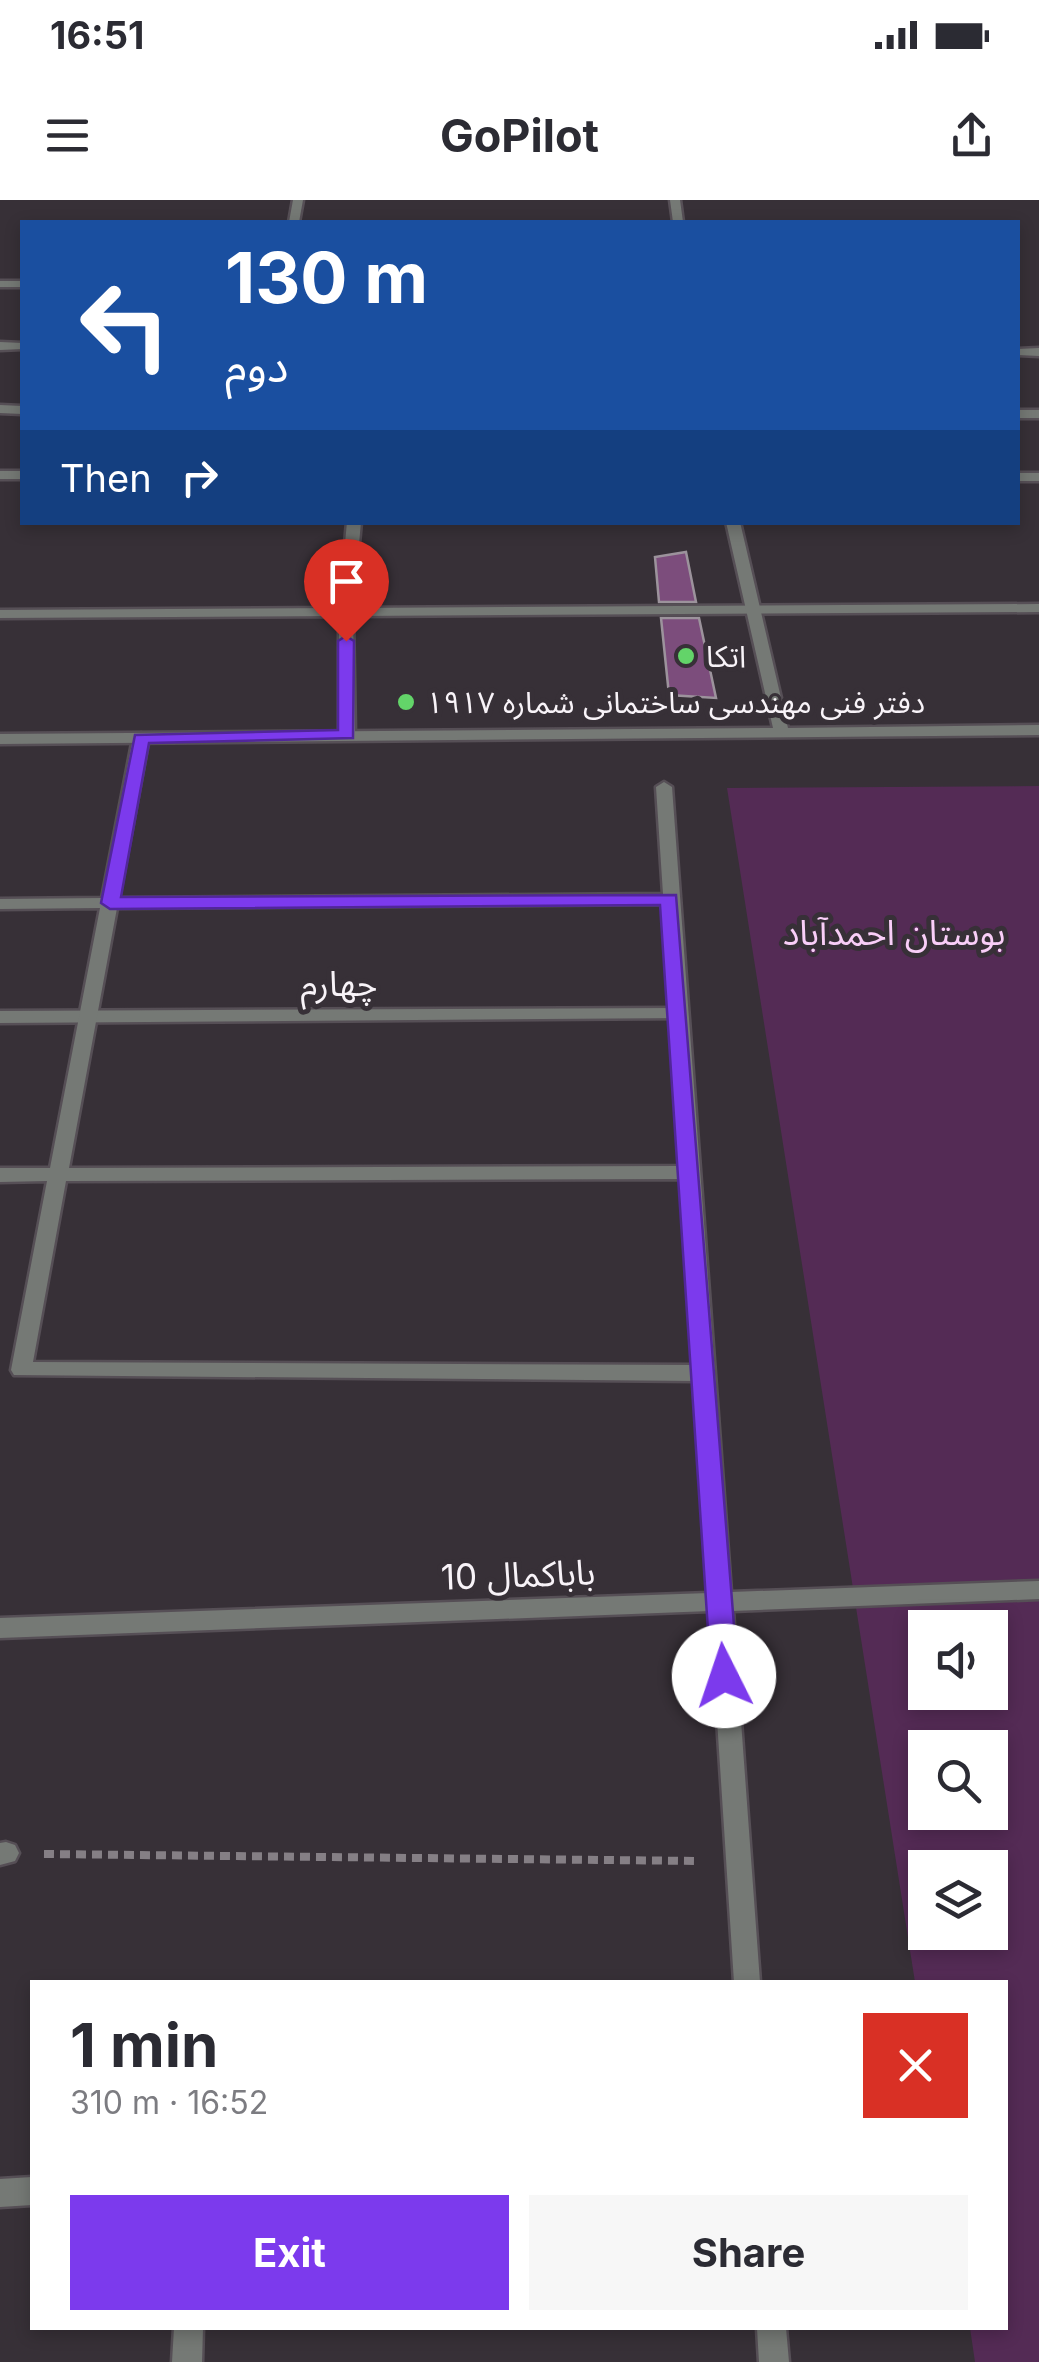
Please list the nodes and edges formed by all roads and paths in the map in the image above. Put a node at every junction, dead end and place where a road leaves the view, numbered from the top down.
1 (3, 346) edge
2 (0, 365) edge
3 (354, 525) edge
4 (734, 525) edge
5 (1039, 608) edge
6 (346, 610) junction
7 (754, 610) junction
8 (0, 614) edge
9 (1039, 730) edge
10 (782, 733) junction
11 (347, 735) junction
12 (141, 738) junction
13 (0, 740) edge
14 (664, 787) dead end
15 (669, 899) junction
16 (110, 903) junction
17 (0, 904) edge
18 (678, 1014) junction
19 (88, 1017) junction
20 (0, 1018) edge
21 (688, 1172) junction
22 (58, 1174) junction
23 (0, 1175) edge
24 (10, 1370) edge
25 (703, 1373) junction
26 (1039, 1590) edge
27 (719, 1602) junction
28 (0, 1628) edge
29 (3, 1854) edge
30 (738, 1862) junction
31 (747, 1980) edge
32 (0, 2192) edge
33 (30, 2192) edge
34 (189, 2330) edge
35 (772, 2330) edge
36 (186, 2362) edge
37 (774, 2362) edge

1 - 2 street
3 - 6 street
4 - 7 street
5 - 7 street
6 - 7 street
6 - 8 street
6 - 11 street
7 - 10 street
9 - 10 street
10 - 11 street
11 - 12 street
12 - 13 street
12 - 16 street
14 - 15 street
15 - 16 street
15 - 18 street
16 - 17 street
16 - 19 street
18 - 19 street, چهارم
18 - 21 street
19 - 20 street, چهارم
19 - 22 street
21 - 22 street
21 - 25 street
22 - 23 street
22 - 24 street
24 - 25 street
25 - 27 street
26 - 27 street, باباکمال 10
27 - 28 street, باباکمال 10
27 - 30 street
29 - 30 path
30 - 31 street
32 - 33 street
34 - 36 street
35 - 37 street

